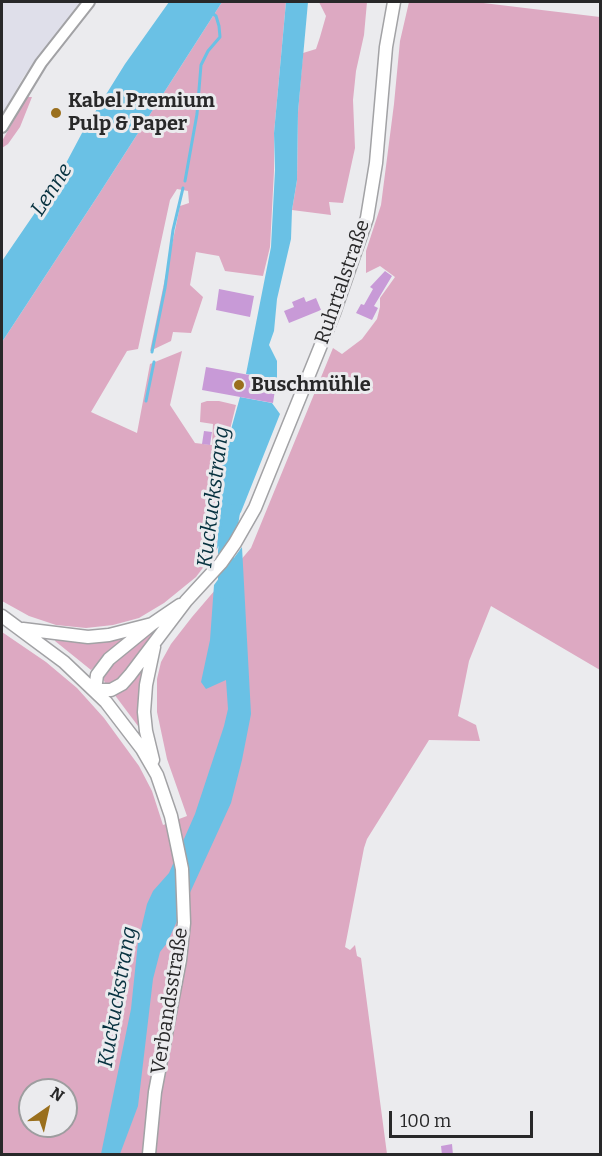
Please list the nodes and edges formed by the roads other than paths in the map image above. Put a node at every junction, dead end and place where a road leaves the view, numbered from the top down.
1 (89, 2) edge
2 (393, 2) edge
3 (2, 127) edge
4 (186, 601) junction
5 (2, 616) edge
6 (152, 624) junction
7 (19, 628) junction
8 (156, 642) junction
9 (95, 690) junction
10 (157, 775) junction
11 (149, 1155) edge

1 - 3 street
2 - 4 main road, Ruhrtalstraße
4 - 6 main road, Ruhrtalstraße
4 - 8 main road, Ruhrtalstraße
5 - 7 main road, Verbandsstraße
6 - 7 main road
6 - 9 main road, Ruhrtalstraße
7 - 9 main road, Verbandsstraße
8 - 9 main road, Ruhrtalstraße
8 - 10 main road
9 - 10 main road, Verbandsstraße
10 - 11 main road, Verbandsstraße

